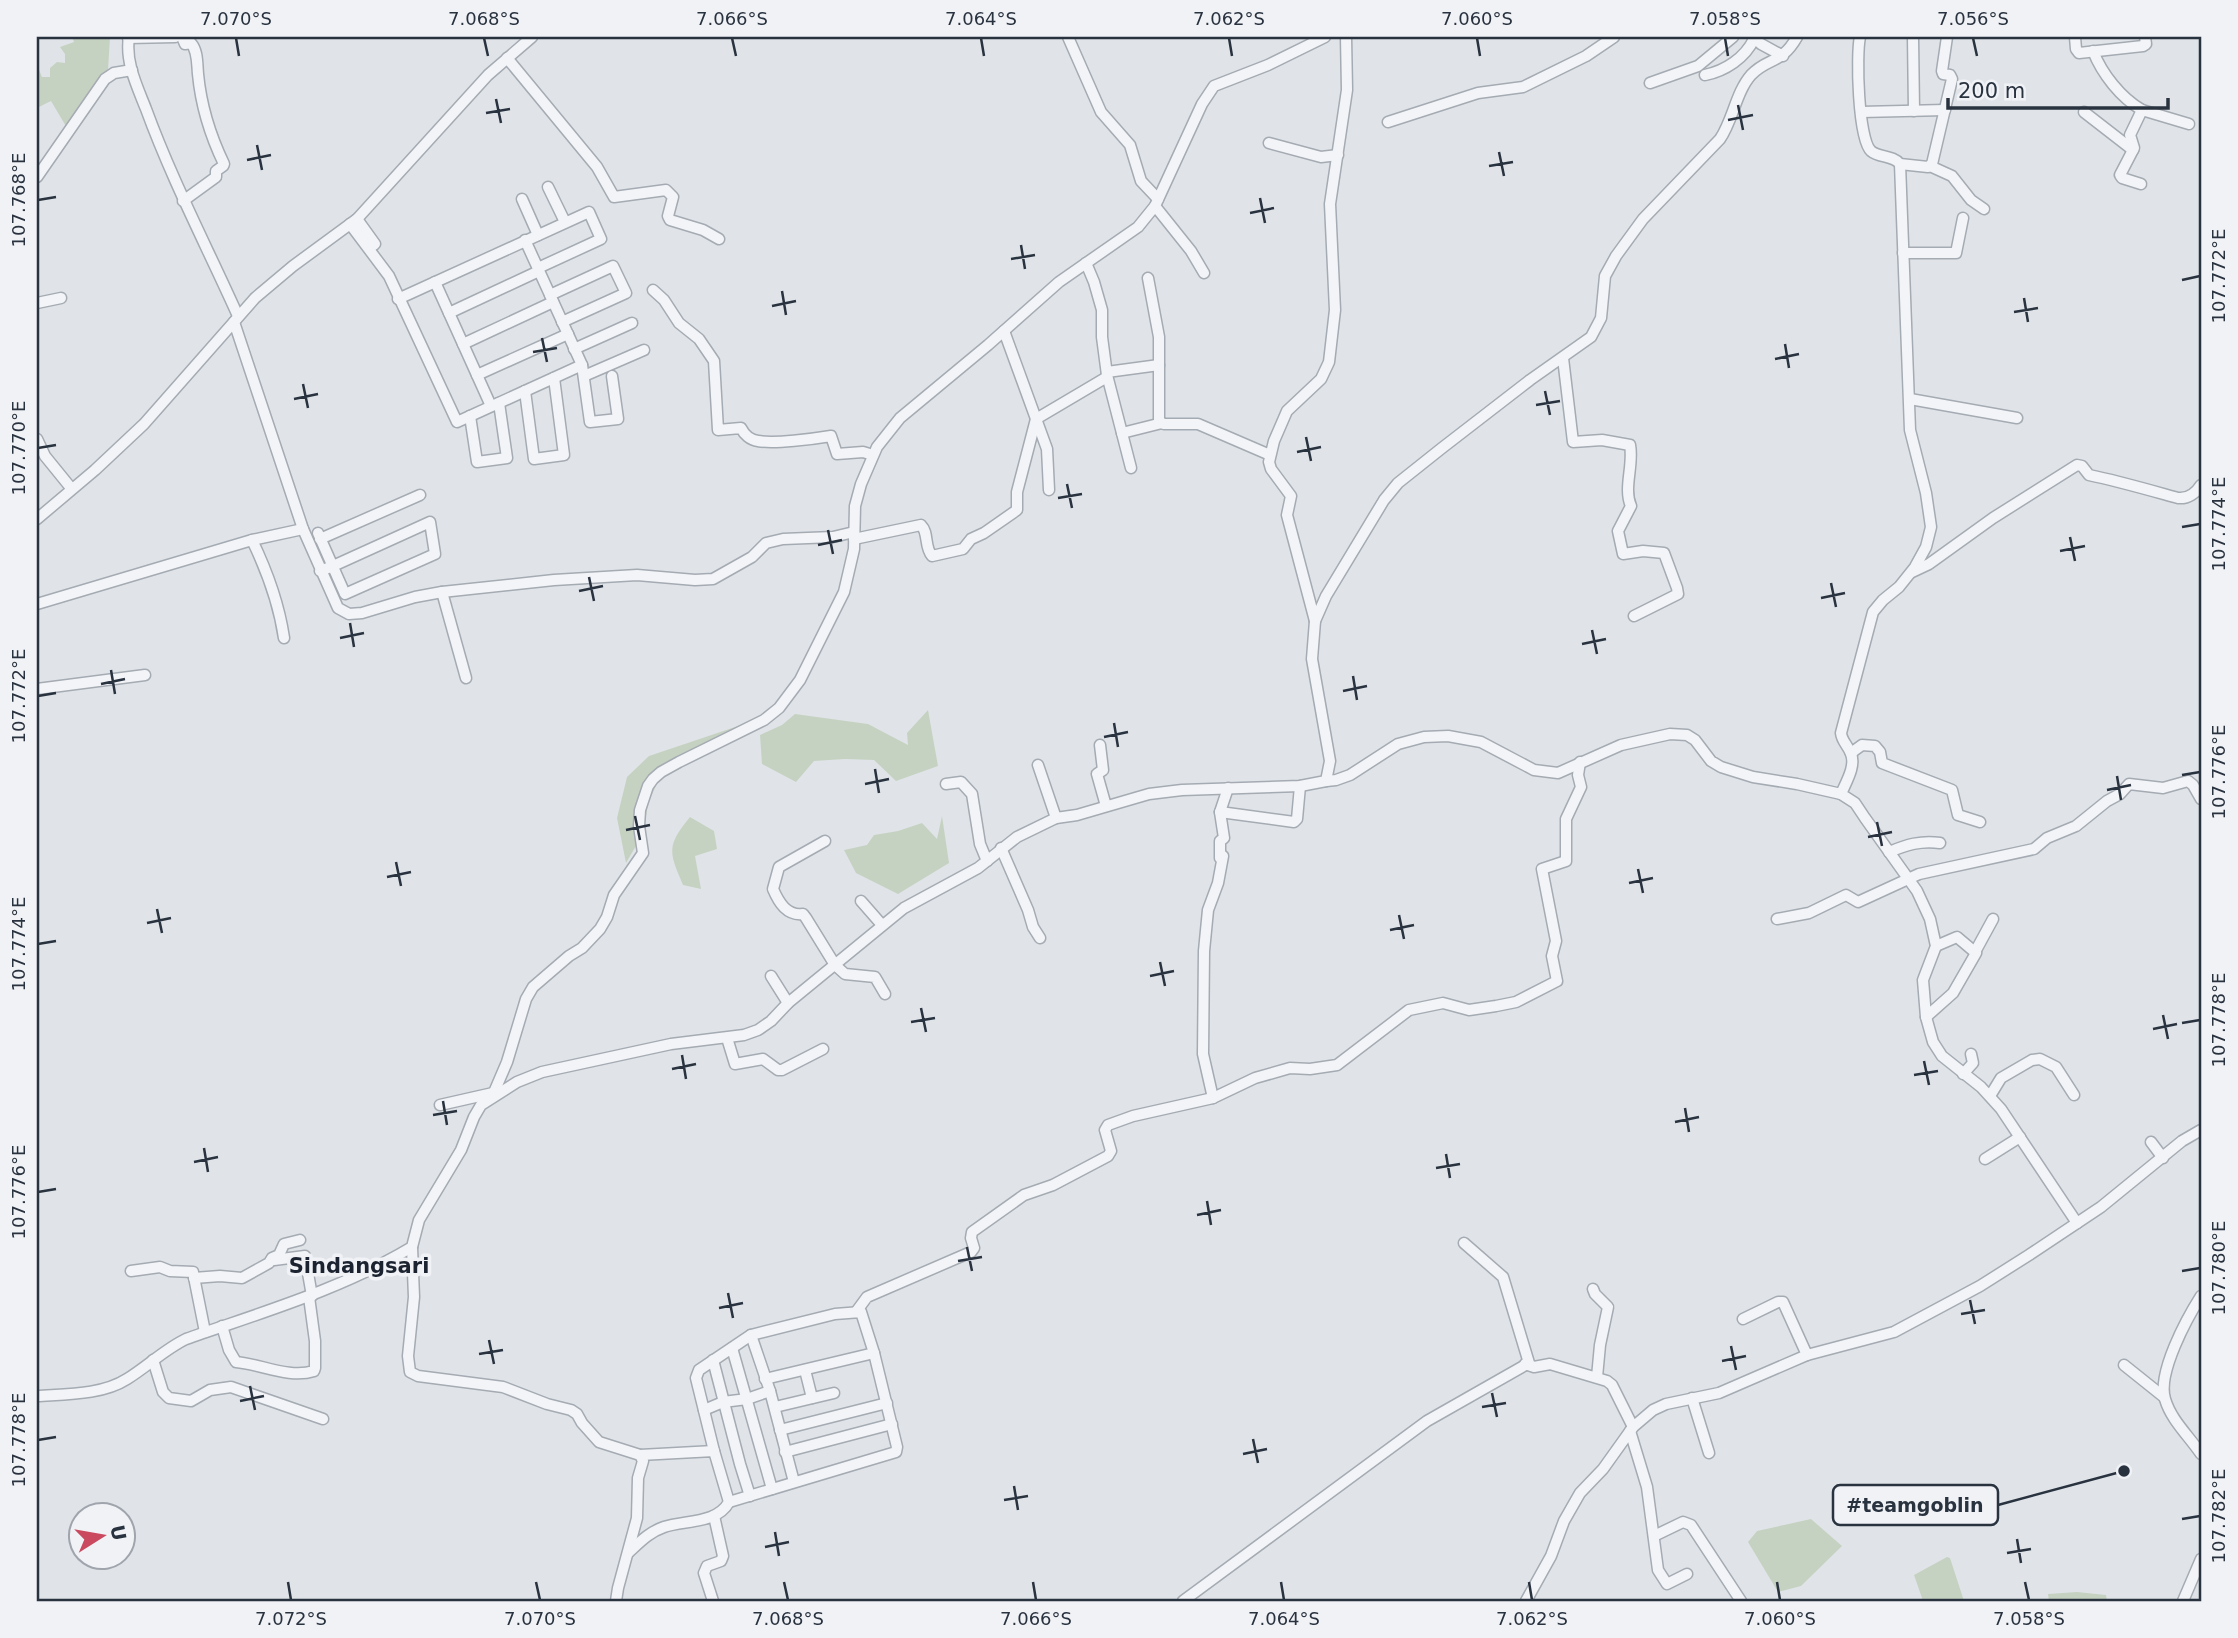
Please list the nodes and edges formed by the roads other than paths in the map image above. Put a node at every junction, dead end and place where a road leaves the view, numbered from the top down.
1 (175, 37) edge
2 (182, 37) edge
3 (531, 37) edge
4 (1068, 37) edge
5 (1325, 37) edge
6 (1346, 37) edge
7 (1614, 37) edge
8 (1733, 37) edge
9 (1797, 37) edge
10 (1860, 37) edge
11 (1913, 37) edge
12 (1947, 37) edge
13 (2075, 37) edge
14 (2145, 37) edge
15 (128, 38) edge
16 (1756, 40) edge
17 (2093, 51) junction
18 (1783, 56) junction
19 (506, 58) junction
20 (131, 70) junction
21 (1705, 75) dead end
22 (1650, 83) dead end
23 (1945, 110) junction
24 (2142, 110) junction
25 (1914, 111) junction
26 (1861, 112) junction
27 (2084, 112) dead end
28 (1388, 122) dead end
29 (2189, 124) dead end
30 (1269, 143) dead end
31 (2133, 150) junction
32 (1338, 155) junction
33 (1900, 164) junction
34 (1930, 166) junction
35 (37, 177) edge
36 (2141, 184) dead end
37 (548, 187) dead end
38 (522, 199) dead end
39 (183, 201) junction
40 (1157, 203) junction
41 (1984, 209) dead end
42 (1963, 218) dead end
43 (354, 222) junction
44 (565, 222) junction
45 (538, 235) junction
46 (719, 239) dead end
47 (525, 240) junction
48 (1903, 253) junction
49 (1086, 263) junction
50 (538, 270) junction
51 (1204, 273) dead end
52 (1149, 278) dead end
53 (435, 282) junction
54 (653, 290) dead end
55 (61, 298) dead end
56 (398, 299) junction
57 (552, 299) junction
58 (37, 303) edge
59 (449, 313) junction
60 (236, 319) junction
61 (562, 322) junction
62 (632, 323) dead end
63 (1004, 331) junction
64 (568, 334) junction
65 (463, 344) junction
66 (574, 349) junction
67 (644, 349) dead end
68 (1563, 358) junction
69 (582, 365) junction
70 (1159, 365) junction
71 (1107, 375) junction
72 (477, 376) junction
73 (584, 376) junction
74 (612, 376) dead end
75 (554, 378) junction
76 (525, 391) junction
77 (1910, 399) junction
78 (495, 405) junction
79 (470, 416) junction
80 (2017, 418) dead end
81 (1036, 419) junction
82 (1162, 424) junction
83 (1122, 433) junction
84 (37, 439) edge
85 (1270, 454) junction
86 (873, 455) junction
87 (1131, 468) dead end
88 (2201, 485) edge
89 (71, 488) junction
90 (1049, 490) dead end
91 (420, 495) dead end
92 (37, 519) edge
93 (303, 529) junction
94 (854, 535) junction
95 (252, 540) junction
96 (332, 566) junction
97 (320, 571) junction
98 (1911, 572) junction
99 (442, 592) junction
100 (37, 604) edge
101 (1634, 616) dead end
102 (1315, 621) junction
103 (284, 638) dead end
104 (145, 675) dead end
105 (466, 678) dead end
106 (37, 689) edge
107 (1100, 745) dead end
108 (1851, 753) junction
109 (1580, 762) junction
110 (1038, 765) dead end
111 (1326, 780) junction
112 (946, 784) dead end
113 (1300, 786) junction
114 (1228, 788) junction
115 (1842, 794) junction
116 (2201, 799) edge
117 (1106, 806) junction
118 (1220, 812) junction
119 (1056, 818) junction
120 (1980, 822) dead end
121 (825, 841) dead end
122 (1940, 843) dead end
123 (1001, 848) junction
124 (1889, 852) junction
125 (987, 862) junction
126 (1909, 879) junction
127 (862, 901) dead end
128 (1777, 919) dead end
129 (1993, 919) dead end
130 (882, 925) junction
131 (1040, 938) dead end
132 (1936, 946) junction
133 (1975, 952) junction
134 (835, 965) junction
135 (771, 976) dead end
136 (885, 994) dead end
137 (788, 1003) junction
138 (1430, 1006) junction
139 (1443, 1010) dead end
140 (1926, 1017) junction
141 (727, 1038) junction
142 (823, 1049) dead end
143 (1971, 1054) dead end
144 (1963, 1073) junction
145 (493, 1095) junction
146 (2074, 1095) dead end
147 (1990, 1096) junction
148 (1213, 1098) junction
149 (440, 1105) dead end
150 (2201, 1130) edge
151 (2020, 1137) junction
152 (2151, 1142) dead end
153 (2163, 1158) junction
154 (1985, 1159) dead end
155 (2077, 1223) junction
156 (300, 1240) dead end
157 (1464, 1243) dead end
158 (412, 1247) junction
159 (270, 1262) junction
160 (131, 1271) dead end
161 (194, 1278) junction
162 (1593, 1289) dead end
163 (310, 1296) junction
164 (2201, 1296) edge
165 (856, 1312) junction
166 (1744, 1319) dead end
167 (222, 1326) junction
168 (205, 1332) junction
169 (751, 1335) junction
170 (732, 1349) junction
171 (874, 1353) junction
172 (1807, 1355) junction
173 (153, 1360) junction
174 (713, 1360) junction
175 (1525, 1364) junction
176 (2124, 1365) dead end
177 (806, 1370) junction
178 (1597, 1377) junction
179 (765, 1379) junction
180 (770, 1391) junction
181 (834, 1393) dead end
182 (37, 1396) edge
183 (2164, 1397) junction
184 (812, 1398) junction
185 (1692, 1398) junction
186 (747, 1399) junction
187 (723, 1402) junction
188 (887, 1403) junction
189 (775, 1407) junction
190 (704, 1410) junction
191 (323, 1419) dead end
192 (892, 1424) junction
193 (1632, 1429) junction
194 (780, 1430) junction
195 (715, 1451) junction
196 (785, 1452) junction
197 (1709, 1452) dead end
198 (2201, 1454) edge
199 (640, 1455) junction
200 (793, 1482) junction
201 (772, 1489) junction
202 (750, 1496) junction
203 (729, 1502) junction
204 (714, 1516) junction
205 (1654, 1536) junction
206 (628, 1553) junction
207 (2201, 1559) edge
208 (1687, 1574) dead end
209 (1530, 1600) edge
210 (616, 1601) edge
211 (713, 1601) edge
212 (1183, 1601) edge
213 (1741, 1601) edge
214 (2183, 1601) edge

1 - 15 street
2 - 39 street
3 - 19 street
4 - 40 street
5 - 40 street
6 - 32 street
7 - 28 street
8 - 22 street
9 - 18 street
10 - 26 street
11 - 25 street
12 - 23 street
13 - 17 street
14 - 17 street
15 - 20 street
16 - 18 street
16 - 21 street
17 - 24 street
18 - 68 street
19 - 43 street
19 - 46 street
20 - 35 street
20 - 39 street
23 - 25 street
23 - 34 street
24 - 29 street
24 - 31 street
25 - 26 street
26 - 33 street
27 - 31 street
30 - 32 street
31 - 36 street
32 - 85 street
33 - 34 street
33 - 48 street
34 - 41 street
37 - 44 street
38 - 45 street
39 - 60 street
40 - 49 street
40 - 51 street
42 - 48 street
43 - 56 street
43 - 60 street
44 - 45 street
44 - 50 street
45 - 47 street
47 - 50 street
47 - 53 street
48 - 77 street
49 - 63 street
49 - 71 street
50 - 57 street
50 - 59 street
52 - 70 street
53 - 56 street
53 - 59 street
54 - 86 street
55 - 58 street
56 - 79 street
57 - 61 street
57 - 61 street
57 - 65 street
59 - 65 street
60 - 89 street
60 - 93 street
61 - 64 street
62 - 66 street
63 - 81 street
63 - 86 street
64 - 66 street
64 - 72 street
65 - 72 street
66 - 69 street
67 - 73 street
68 - 101 street
68 - 102 street
69 - 73 street
69 - 75 street
70 - 71 street
70 - 82 street
71 - 81 street
71 - 83 street
72 - 78 street
73 - 74 street
75 - 76 street
75 - 76 street
76 - 78 street
77 - 80 street
77 - 98 street
78 - 79 street
78 - 79 street
81 - 90 street
81 - 94 street
82 - 83 street
82 - 85 street
83 - 87 street
84 - 89 street
85 - 102 street
86 - 94 street
88 - 98 street
89 - 92 street
91 - 96 street
93 - 95 street
93 - 97 street
94 - 99 street
94 - 145 street
95 - 100 street
95 - 103 street
96 - 96 street
96 - 97 street
97 - 99 street
98 - 108 street
99 - 105 street
102 - 111 street
104 - 106 street
107 - 117 street
108 - 115 street
108 - 120 street
109 - 111 street
109 - 115 street
109 - 138 street
110 - 119 street
111 - 113 street
112 - 125 street
113 - 114 street
113 - 118 street
114 - 117 street
114 - 118 street
115 - 124 street
116 - 126 street
117 - 119 street
118 - 148 street
119 - 123 street
121 - 134 street
122 - 124 street
123 - 125 street
123 - 131 street
124 - 126 street
125 - 130 street
126 - 128 street
126 - 132 street
127 - 130 street
129 - 133 street
130 - 134 street
132 - 133 street
132 - 140 street
133 - 140 street
134 - 136 street
134 - 137 street
135 - 137 street
137 - 141 street
138 - 139 street
138 - 148 street
140 - 144 street
141 - 142 street
141 - 145 street
143 - 144 street
144 - 147 street
145 - 149 street
145 - 158 street
146 - 147 street
147 - 151 street
148 - 165 street
150 - 153 street
151 - 154 street
151 - 155 street
152 - 153 street
153 - 155 street
155 - 172 street
156 - 159 street
157 - 175 street
158 - 163 street
158 - 199 street
159 - 161 street
159 - 163 street
160 - 161 street
161 - 168 street
162 - 178 street
163 - 167 street
163 - 167 street
164 - 183 street
165 - 169 street
165 - 171 street
166 - 172 street
167 - 168 street
168 - 173 street
169 - 170 street
169 - 179 street
170 - 174 street
170 - 186 street
171 - 177 street
171 - 188 street
172 - 185 street
173 - 182 street
173 - 191 street
174 - 187 street
174 - 190 street
175 - 178 street
175 - 212 street
176 - 183 street
177 - 179 street
177 - 184 street
178 - 193 street
179 - 180 street
180 - 186 street
180 - 189 street
181 - 184 street
183 - 198 street
184 - 189 street
185 - 193 street
185 - 197 street
186 - 187 street
186 - 201 street
187 - 190 street
187 - 202 street
188 - 192 street
188 - 194 street
189 - 194 street
190 - 195 street
192 - 196 street
192 - 200 street
193 - 205 street
193 - 209 street
194 - 196 street
195 - 199 street
195 - 203 street
196 - 200 street
199 - 206 street
200 - 201 street
201 - 202 street
202 - 203 street
203 - 204 street
204 - 206 street
204 - 211 street
205 - 208 street
205 - 213 street
206 - 210 street
207 - 214 street

